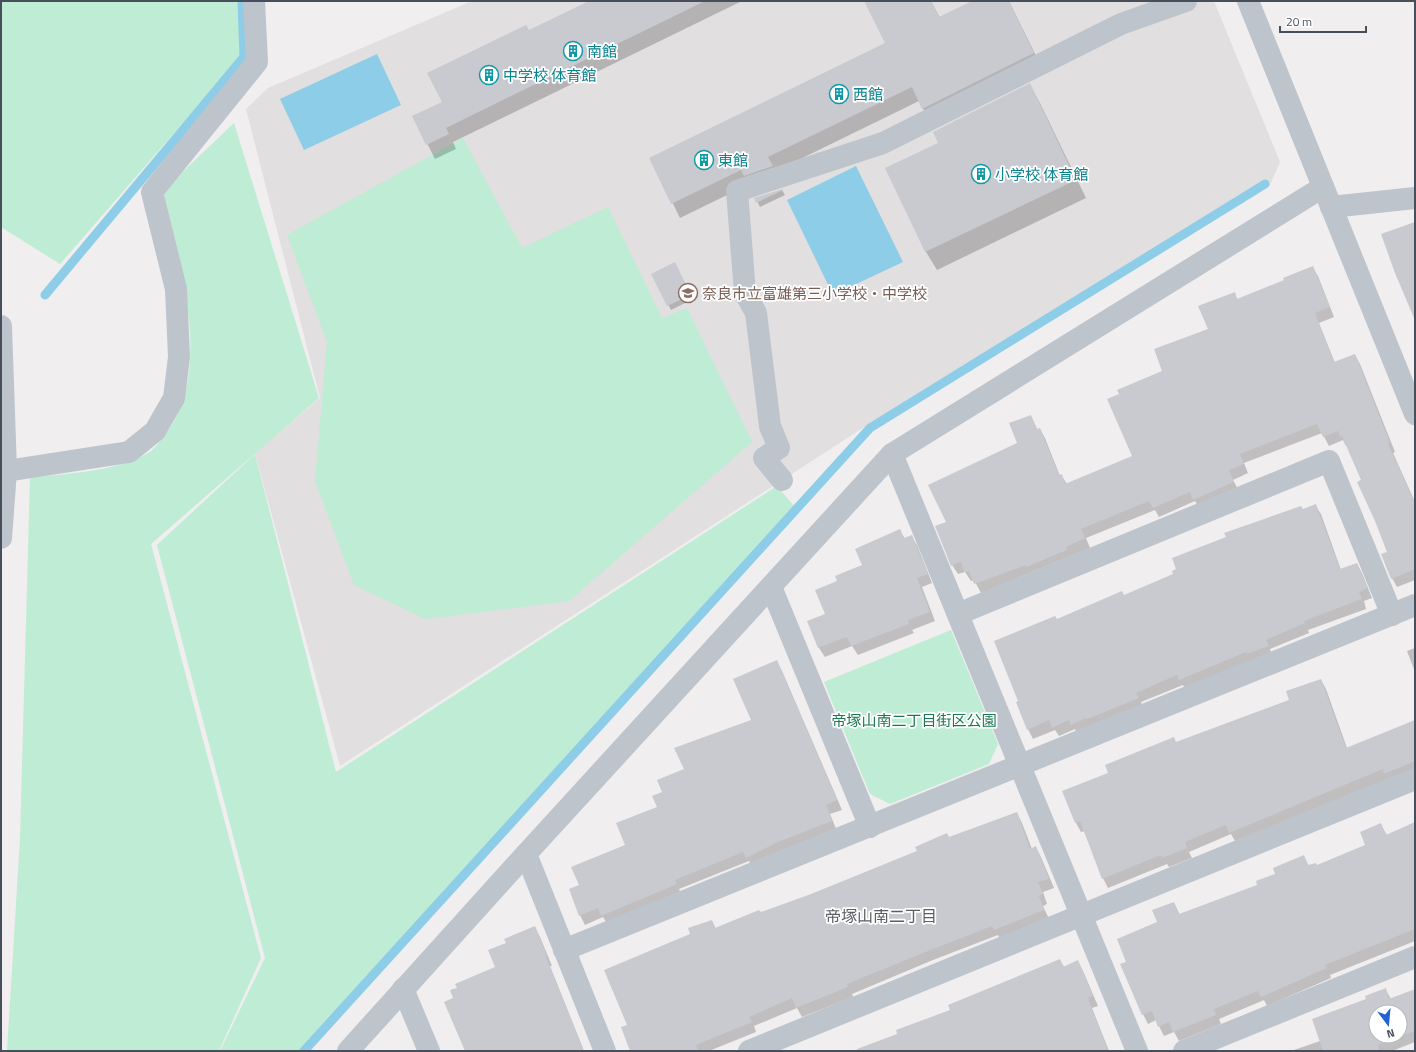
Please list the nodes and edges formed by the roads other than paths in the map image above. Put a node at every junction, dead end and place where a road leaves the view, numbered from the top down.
1 (254, 1) edge
2 (1186, 1) edge
3 (1248, 1) edge
4 (1323, 187) junction
5 (1415, 198) edge
6 (1331, 207) junction
7 (1, 326) edge
8 (1415, 413) edge
9 (892, 454) junction
10 (6, 471) junction
11 (782, 480) dead end
12 (1, 538) edge
13 (771, 587) junction
14 (1415, 605) edge
15 (958, 614) junction
16 (1392, 615) junction
17 (1020, 766) junction
18 (1415, 779) edge
19 (870, 827) junction
20 (526, 854) junction
21 (1081, 916) junction
22 (564, 950) junction
23 (1415, 957) edge
24 (403, 989) junction
25 (348, 1051) edge
26 (429, 1051) edge
27 (605, 1051) edge
28 (749, 1051) edge
29 (1137, 1051) edge
30 (1184, 1051) edge

1 - 10 street
2 - 11 street
3 - 4 street
4 - 6 street
4 - 9 street
5 - 6 street
6 - 8 street
7 - 10 street
9 - 13 street
9 - 15 street
10 - 12 street
13 - 19 street
13 - 20 street
14 - 16 street
15 - 16 street
15 - 17 street
16 - 17 street
17 - 19 street
17 - 21 street
18 - 21 street
19 - 22 street
20 - 22 street
20 - 24 street
21 - 28 street
21 - 29 street
22 - 27 street
23 - 30 street
24 - 25 street
24 - 26 street

